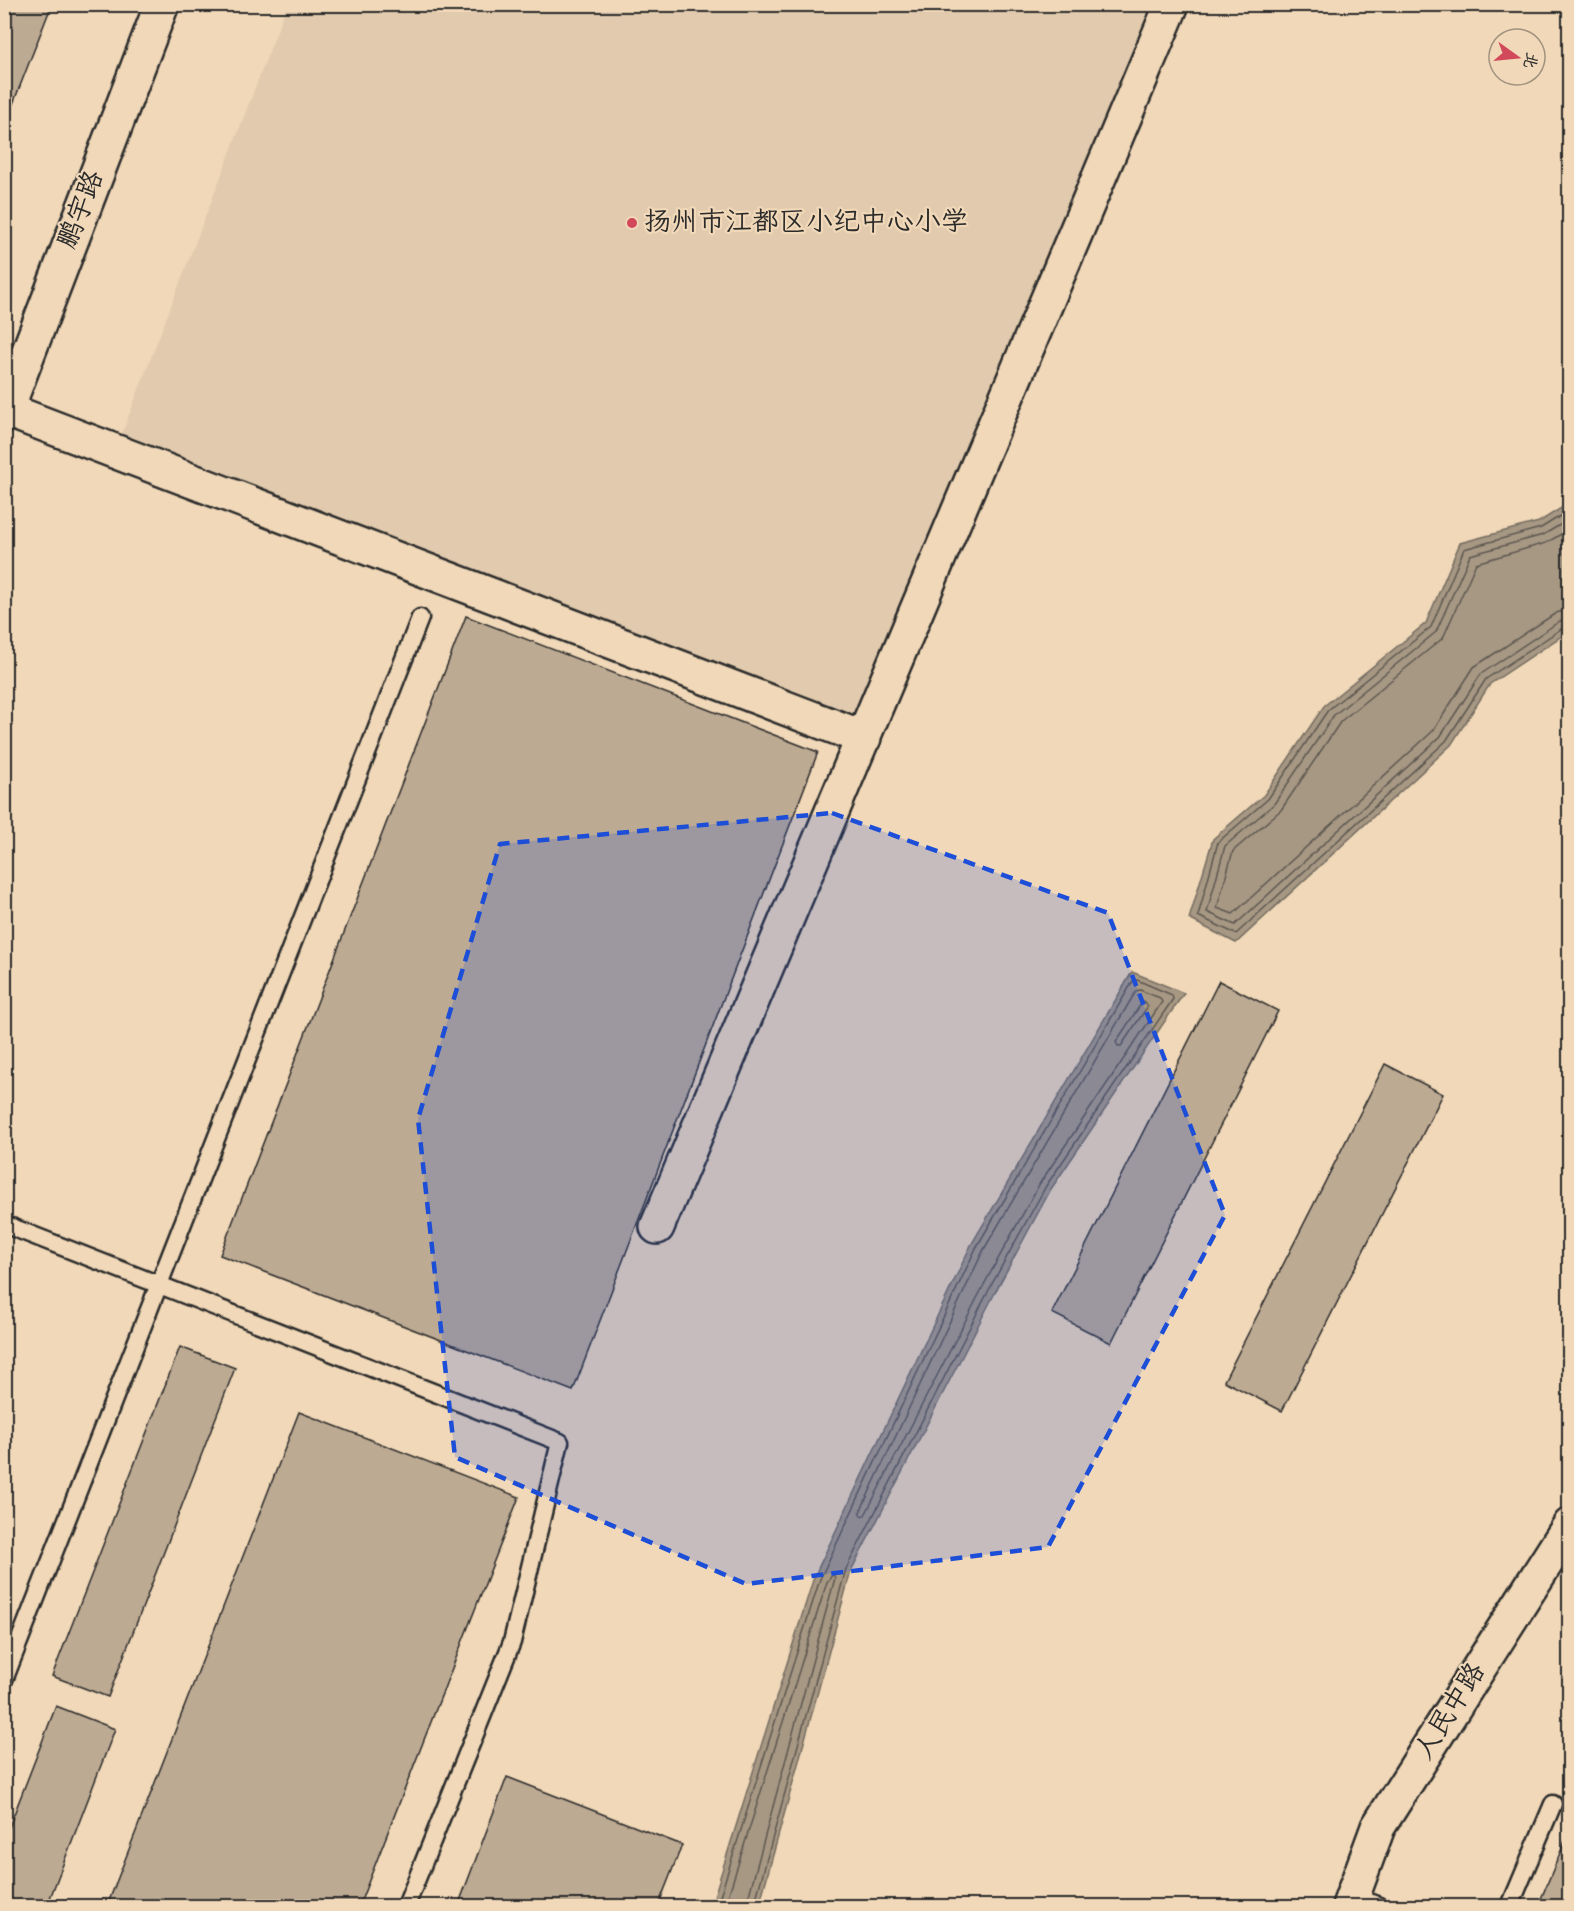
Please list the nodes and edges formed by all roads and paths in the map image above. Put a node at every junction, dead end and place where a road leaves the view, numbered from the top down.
1 (162, 4) edge
2 (1172, 4) edge
3 (6, 413) edge
4 (420, 618) dead end
5 (864, 738) junction
6 (4, 1224) edge
7 (657, 1227) dead end
8 (159, 1285) junction
9 (1569, 1525) edge
10 (4, 1680) edge
11 (1553, 1804) dead end
12 (1360, 1903) edge
13 (406, 1906) edge
14 (1510, 1906) edge

1 - 3 street, 鹏宇路
2 - 5 street
3 - 5 street
4 - 8 lane
5 - 7 street
6 - 8 lane
8 - 10 lane
8 - 13 lane
9 - 12 street, 人民中路
11 - 14 lane

